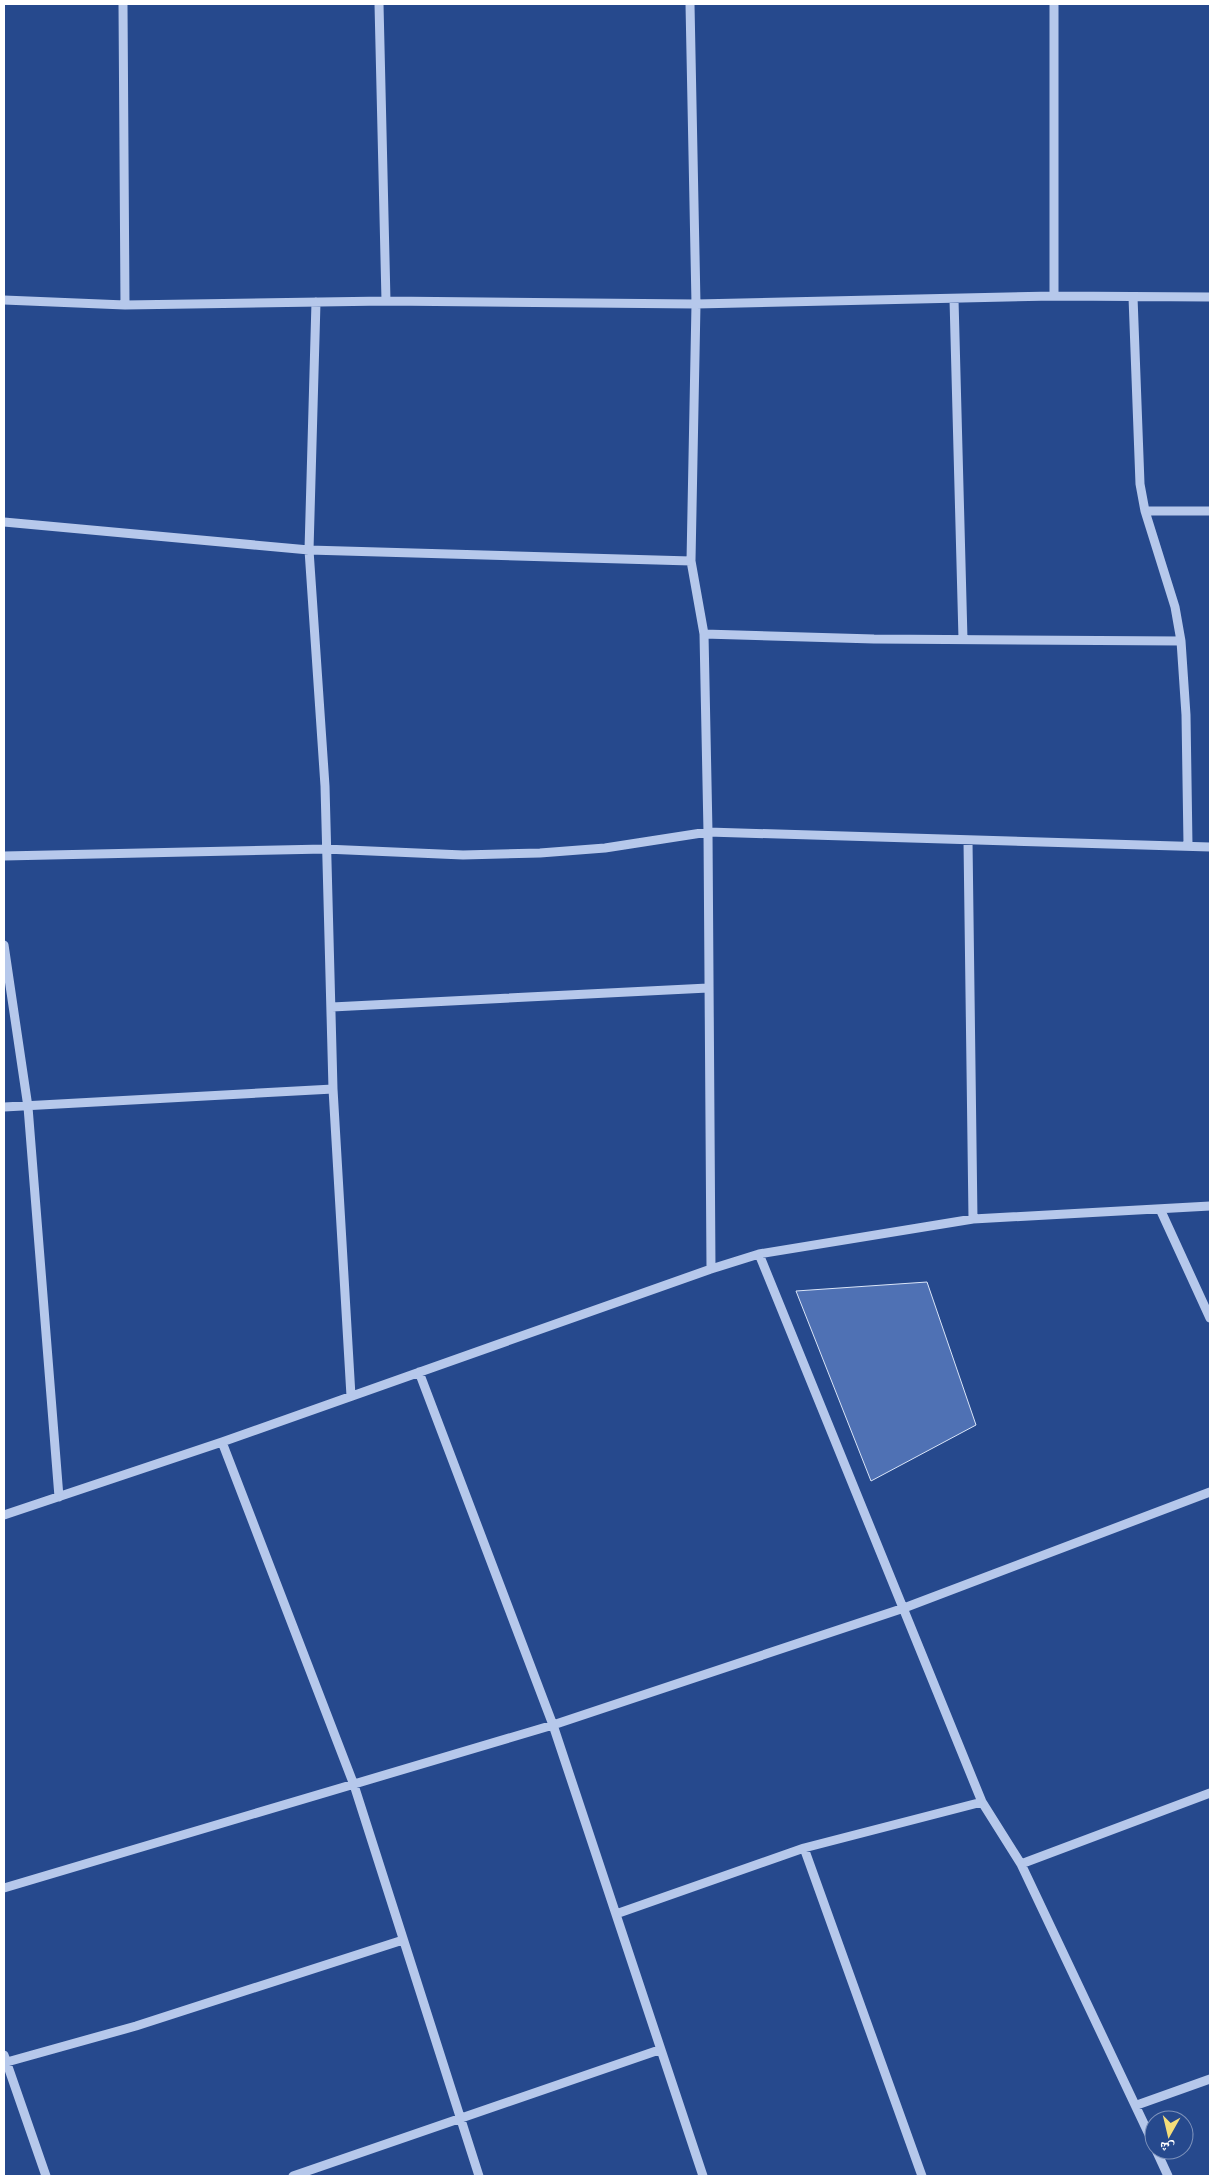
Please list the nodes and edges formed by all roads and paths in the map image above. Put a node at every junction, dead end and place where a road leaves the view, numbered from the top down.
1 (123, 4) edge
2 (379, 4) edge
3 (690, 4) edge
4 (1054, 4) edge
5 (1054, 296) junction
6 (1133, 297) junction
7 (1210, 297) edge
8 (954, 299) junction
9 (4, 300) edge
10 (386, 301) junction
11 (316, 302) junction
12 (696, 304) junction
13 (125, 305) junction
14 (1145, 510) junction
15 (1210, 511) edge
16 (4, 522) edge
17 (308, 550) junction
18 (691, 561) junction
19 (704, 634) junction
20 (963, 639) junction
21 (1182, 641) junction
22 (708, 832) junction
23 (968, 841) junction
24 (1188, 845) junction
25 (1210, 846) edge
26 (325, 849) junction
27 (4, 856) edge
28 (4, 945) edge
29 (708, 988) junction
30 (332, 1007) junction
31 (333, 1089) junction
32 (4, 1107) edge
33 (28, 1107) junction
34 (1210, 1206) edge
35 (1160, 1209) junction
36 (973, 1220) junction
37 (758, 1254) junction
38 (711, 1269) junction
39 (1210, 1318) edge
40 (419, 1372) junction
41 (351, 1396) junction
42 (222, 1442) junction
43 (1210, 1492) edge
44 (59, 1497) junction
45 (4, 1516) edge
46 (904, 1608) junction
47 (553, 1725) junction
48 (354, 1785) junction
49 (1210, 1792) edge
50 (982, 1802) junction
51 (804, 1848) junction
52 (1021, 1864) junction
53 (4, 1888) edge
54 (616, 1914) junction
55 (403, 1940) junction
56 (659, 2050) junction
57 (5, 2059) edge
58 (1210, 2079) edge
59 (1137, 2105) junction
60 (460, 2119) junction
61 (1144, 2121) edge
62 (1161, 2160) edge
63 (46, 2176) edge
64 (293, 2176) edge
65 (480, 2176) edge
66 (702, 2176) edge
67 (922, 2176) edge
68 (1168, 2176) edge

1 - 13 street
2 - 10 street
3 - 12 street
4 - 5 street
5 - 6 street
5 - 8 street
6 - 7 street
6 - 14 street
8 - 12 street
8 - 20 street
9 - 13 street
10 - 11 street
10 - 12 street
11 - 13 street
11 - 17 street
12 - 18 street
14 - 15 street
14 - 21 street
16 - 17 street
17 - 18 street
17 - 26 street
18 - 19 street
19 - 20 street
19 - 22 street
20 - 21 street
21 - 24 street
22 - 23 street
22 - 26 street
22 - 29 street
23 - 24 street
23 - 36 street
24 - 25 street
26 - 27 street
26 - 30 street
28 - 33 street
29 - 30 street
29 - 38 street
30 - 31 street
31 - 33 street
31 - 41 street
32 - 33 street
33 - 44 street
34 - 35 street
35 - 36 street
35 - 39 street
36 - 37 street
37 - 38 street
37 - 46 street
38 - 40 street
40 - 41 street
40 - 47 street
41 - 42 street
42 - 44 street
42 - 48 street
43 - 46 street
44 - 45 street
46 - 47 street
46 - 50 street
47 - 48 street
47 - 54 street
48 - 53 street
48 - 55 street
49 - 52 street
50 - 51 street
50 - 52 street
51 - 54 street
51 - 67 street
52 - 59 street
54 - 56 street
55 - 57 street
55 - 60 street
56 - 60 street
56 - 66 street
57 - 63 street
58 - 59 street
59 - 61 street
60 - 64 street
60 - 65 street
62 - 68 street

